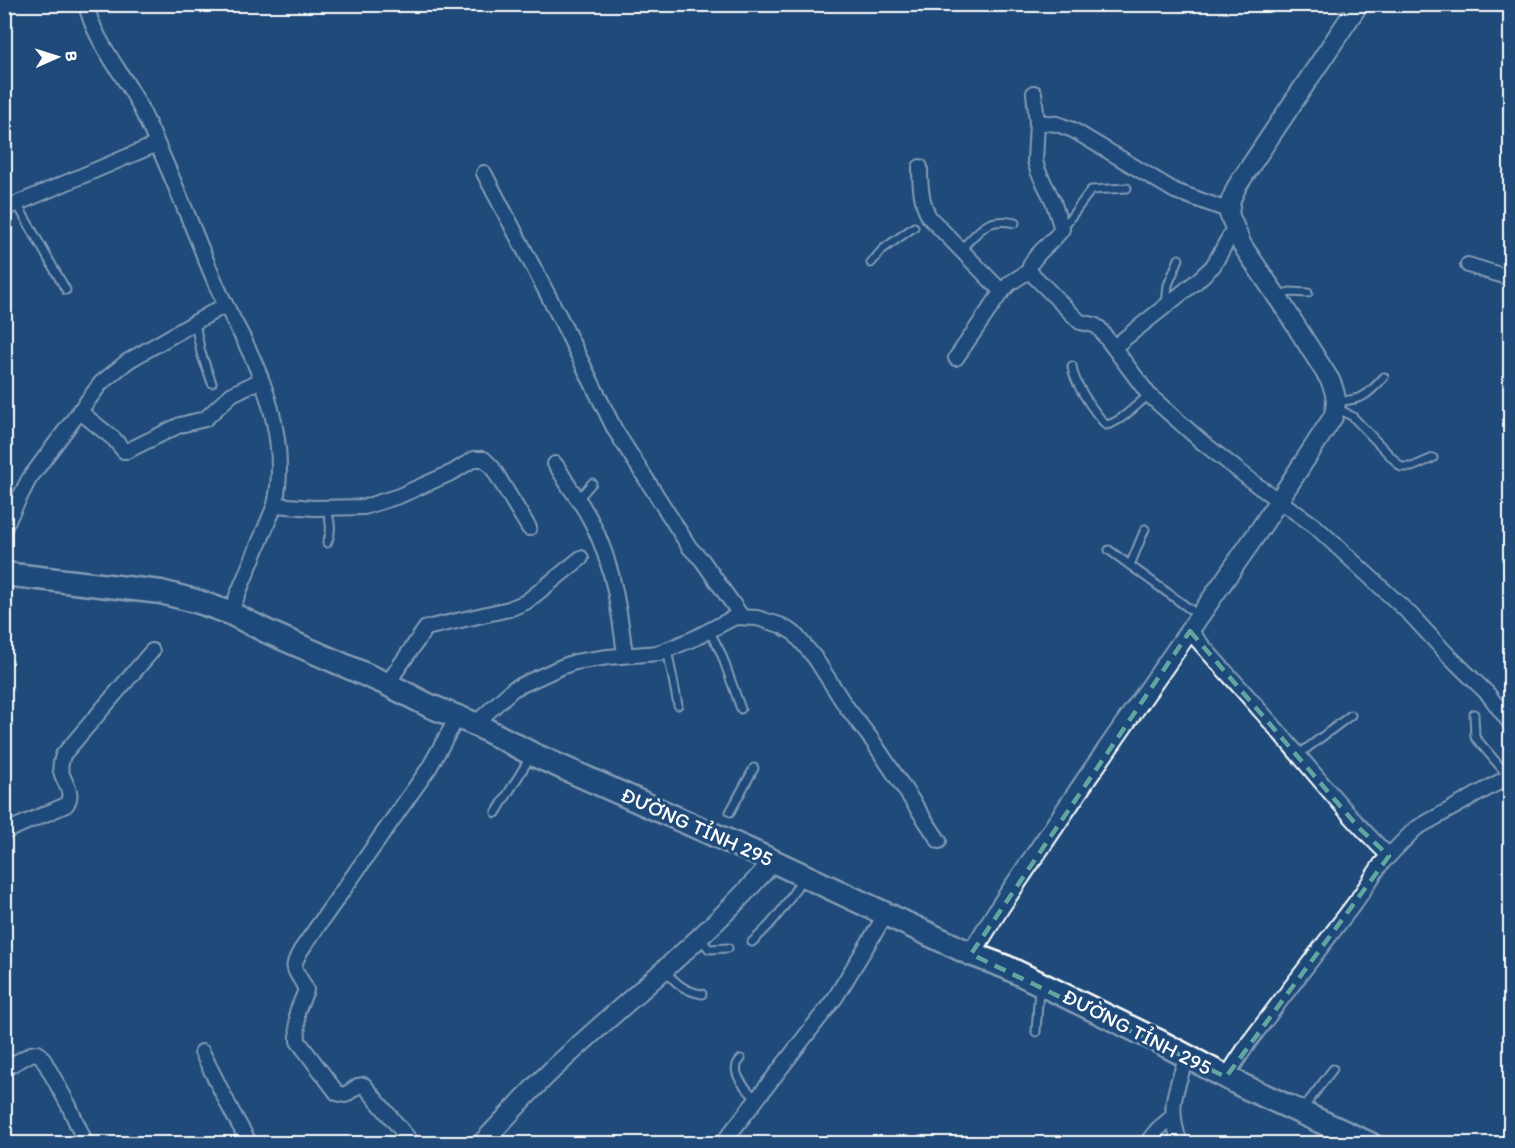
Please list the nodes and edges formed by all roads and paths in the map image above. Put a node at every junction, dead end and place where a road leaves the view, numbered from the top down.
1 (86, 4) edge
2 (1359, 4) edge
3 (1034, 93) dead end
4 (1037, 122) junction
5 (157, 144) junction
6 (920, 167) dead end
7 (484, 173) dead end
8 (1127, 188) dead end
9 (10, 205) edge
10 (1230, 211) junction
11 (1015, 223) dead end
12 (914, 227) dead end
13 (1062, 229) junction
14 (1234, 229) junction
15 (960, 250) junction
16 (1179, 259) dead end
17 (871, 263) dead end
18 (1468, 265) dead end
19 (1029, 271) junction
20 (1510, 278) edge
21 (66, 290) dead end
22 (1002, 292) junction
23 (1308, 293) dead end
24 (1276, 296) junction
25 (225, 305) junction
26 (1165, 306) junction
27 (195, 323) junction
28 (1114, 347) junction
29 (956, 358) dead end
30 (1072, 366) dead end
31 (1384, 377) dead end
32 (261, 380) junction
33 (212, 383) dead end
34 (1149, 395) junction
35 (1336, 404) junction
36 (79, 411) junction
37 (1433, 458) dead end
38 (555, 464) dead end
39 (592, 483) dead end
40 (579, 498) junction
41 (1279, 499) junction
42 (275, 505) junction
43 (326, 507) junction
44 (4, 528) edge
45 (529, 528) dead end
46 (1145, 529) dead end
47 (327, 543) dead end
48 (1109, 550) dead end
49 (581, 558) dead end
50 (1130, 565) junction
51 (4, 573) edge
52 (230, 613) junction
53 (742, 617) junction
54 (1195, 623) junction
55 (709, 630) junction
56 (667, 649) junction
57 (152, 651) dead end
58 (625, 655) junction
59 (387, 684) junction
60 (678, 705) dead end
61 (741, 710) dead end
62 (1474, 714) dead end
63 (1351, 715) dead end
64 (466, 721) junction
65 (1510, 723) edge
66 (532, 754) junction
67 (1298, 755) junction
68 (754, 768) dead end
69 (1510, 776) edge
70 (730, 812) dead end
71 (496, 813) dead end
72 (4, 832) edge
73 (939, 841) dead end
74 (1389, 856) junction
75 (773, 861) junction
76 (804, 876) junction
77 (886, 914) junction
78 (700, 938) junction
79 (753, 942) dead end
80 (728, 948) dead end
81 (971, 954) junction
82 (664, 970) junction
83 (1039, 984) junction
84 (702, 994) dead end
85 (1036, 1032) dead end
86 (202, 1052) dead end
87 (1187, 1056) junction
88 (741, 1059) dead end
89 (4, 1069) edge
90 (1333, 1069) dead end
91 (1226, 1077) junction
92 (757, 1100) junction
93 (1301, 1112) junction
94 (1172, 1117) junction
95 (4, 1132) edge
96 (12, 1143) edge
97 (86, 1143) edge
98 (250, 1143) edge
99 (413, 1143) edge
100 (481, 1143) edge
101 (723, 1143) edge
102 (1146, 1143) edge
103 (1180, 1143) edge
104 (1366, 1143) edge

1 - 5 street
2 - 10 street
3 - 4 street
4 - 10 street
4 - 13 street
5 - 9 street
5 - 25 street
6 - 15 street
7 - 53 street
8 - 13 lane
9 - 21 lane
10 - 14 street
11 - 15 lane
12 - 17 lane
13 - 19 street
14 - 24 street
14 - 26 street
15 - 22 street
16 - 26 lane
18 - 20 street
19 - 22 street
19 - 28 street
22 - 29 street
23 - 24 lane
24 - 35 street
25 - 27 street
25 - 32 street
26 - 28 street
27 - 33 lane
27 - 36 street
28 - 34 street
30 - 34 lane
31 - 35 lane
32 - 36 street
32 - 42 street
34 - 41 street
35 - 37 lane
35 - 41 street
36 - 44 street
38 - 40 street
39 - 40 lane
40 - 58 street
41 - 54 street
41 - 65 street
42 - 43 street
42 - 52 street
43 - 45 street
43 - 47 lane
46 - 50 lane
48 - 50 lane
49 - 59 street
50 - 54 lane
51 - 52 main road, ĐƯỜNG TỈNH 295
52 - 59 main road, ĐƯỜNG TỈNH 295
53 - 55 street
53 - 73 street
54 - 67 street
54 - 81 street
55 - 56 street
55 - 61 lane
56 - 58 street
56 - 60 lane
57 - 72 street
58 - 64 street
59 - 64 main road, ĐƯỜNG TỈNH 295
62 - 69 lane
63 - 67 lane
64 - 66 main road, ĐƯỜNG TỈNH 295
64 - 99 street
66 - 71 lane
66 - 75 main road, ĐƯỜNG TỈNH 295
67 - 74 street
68 - 70 lane
69 - 74 street
74 - 91 street
75 - 76 main road, ĐƯỜNG TỈNH 295
75 - 78 street
76 - 77 main road, ĐƯỜNG TỈNH 295
76 - 79 lane
77 - 81 main road, ĐƯỜNG TỈNH 295
77 - 92 street
78 - 80 lane
78 - 82 street
81 - 83 main road, ĐƯỜNG TỈNH 295
82 - 84 lane
82 - 100 street
83 - 85 lane
83 - 87 main road, ĐƯỜNG TỈNH 295
86 - 98 street
87 - 91 main road, ĐƯỜNG TỈNH 295
87 - 94 street
88 - 92 lane
89 - 97 street
90 - 93 lane
91 - 93 main road, ĐƯỜNG TỈNH 295
92 - 101 street
93 - 104 main road, ĐƯỜNG TỈNH 295
94 - 102 street
94 - 103 street
95 - 96 lane

